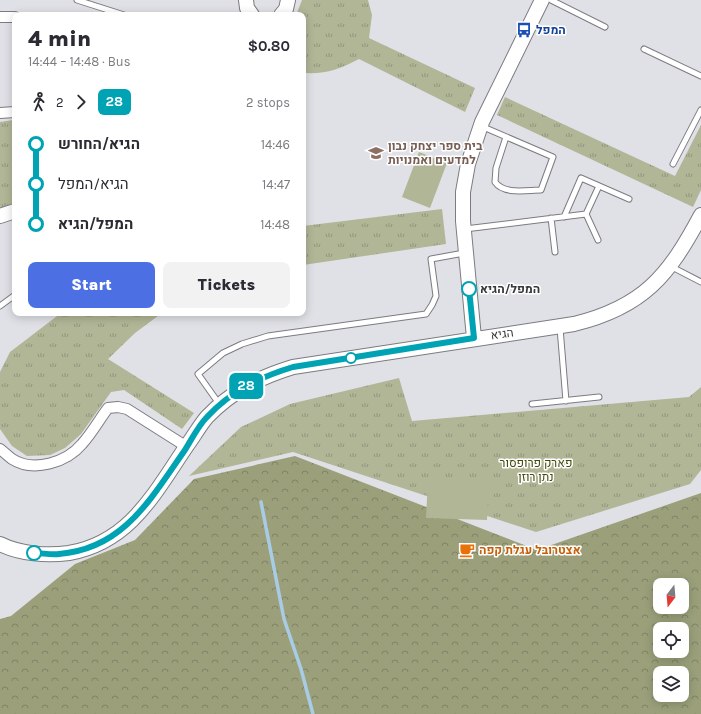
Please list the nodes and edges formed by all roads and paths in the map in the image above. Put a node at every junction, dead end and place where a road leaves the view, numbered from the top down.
1 (77, 0) edge
2 (542, 0) edge
3 (551, 0) edge
4 (288, 1) edge
5 (115, 12) edge
6 (284, 12) edge
7 (0, 17) edge
8 (12, 17) edge
9 (605, 27) dead end
10 (644, 49) dead end
11 (701, 76) edge
12 (701, 110) edge
13 (12, 112) edge
14 (0, 113) edge
15 (480, 126) junction
16 (506, 137) junction
17 (673, 164) dead end
18 (599, 186) junction
19 (629, 199) dead end
20 (12, 212) edge
21 (586, 214) junction
22 (701, 214) edge
23 (0, 216) edge
24 (564, 217) junction
25 (551, 218) junction
26 (463, 229) junction
27 (598, 240) dead end
28 (554, 252) dead end
29 (465, 253) junction
30 (670, 266) junction
31 (701, 282) edge
32 (12, 297) edge
33 (0, 306) edge
34 (560, 326) junction
35 (474, 338) junction
36 (599, 397) dead end
37 (566, 401) junction
38 (532, 404) dead end
39 (221, 405) junction
40 (187, 447) junction
41 (0, 449) edge
42 (0, 544) edge

1 - 5 lane
2 - 15 street
3 - 9 lane
4 - 6 street
7 - 8 street
10 - 11 lane
12 - 17 lane
13 - 14 street
15 - 16 lane
15 - 26 street
16 - 16 lane
18 - 19 lane
18 - 21 lane
18 - 24 lane
20 - 23 street
21 - 24 lane
21 - 27 lane
22 - 30 street, הגיא
24 - 25 lane
25 - 26 lane
25 - 28 lane
26 - 29 street
29 - 35 street
29 - 39 lane
30 - 31 lane
30 - 34 street, הגיא
32 - 33 lane
34 - 35 street, הגיא
34 - 37 lane
35 - 39 street, הגיא
36 - 37 lane
37 - 38 lane
39 - 40 street, הגיא
40 - 41 street
40 - 42 street, הגיא

